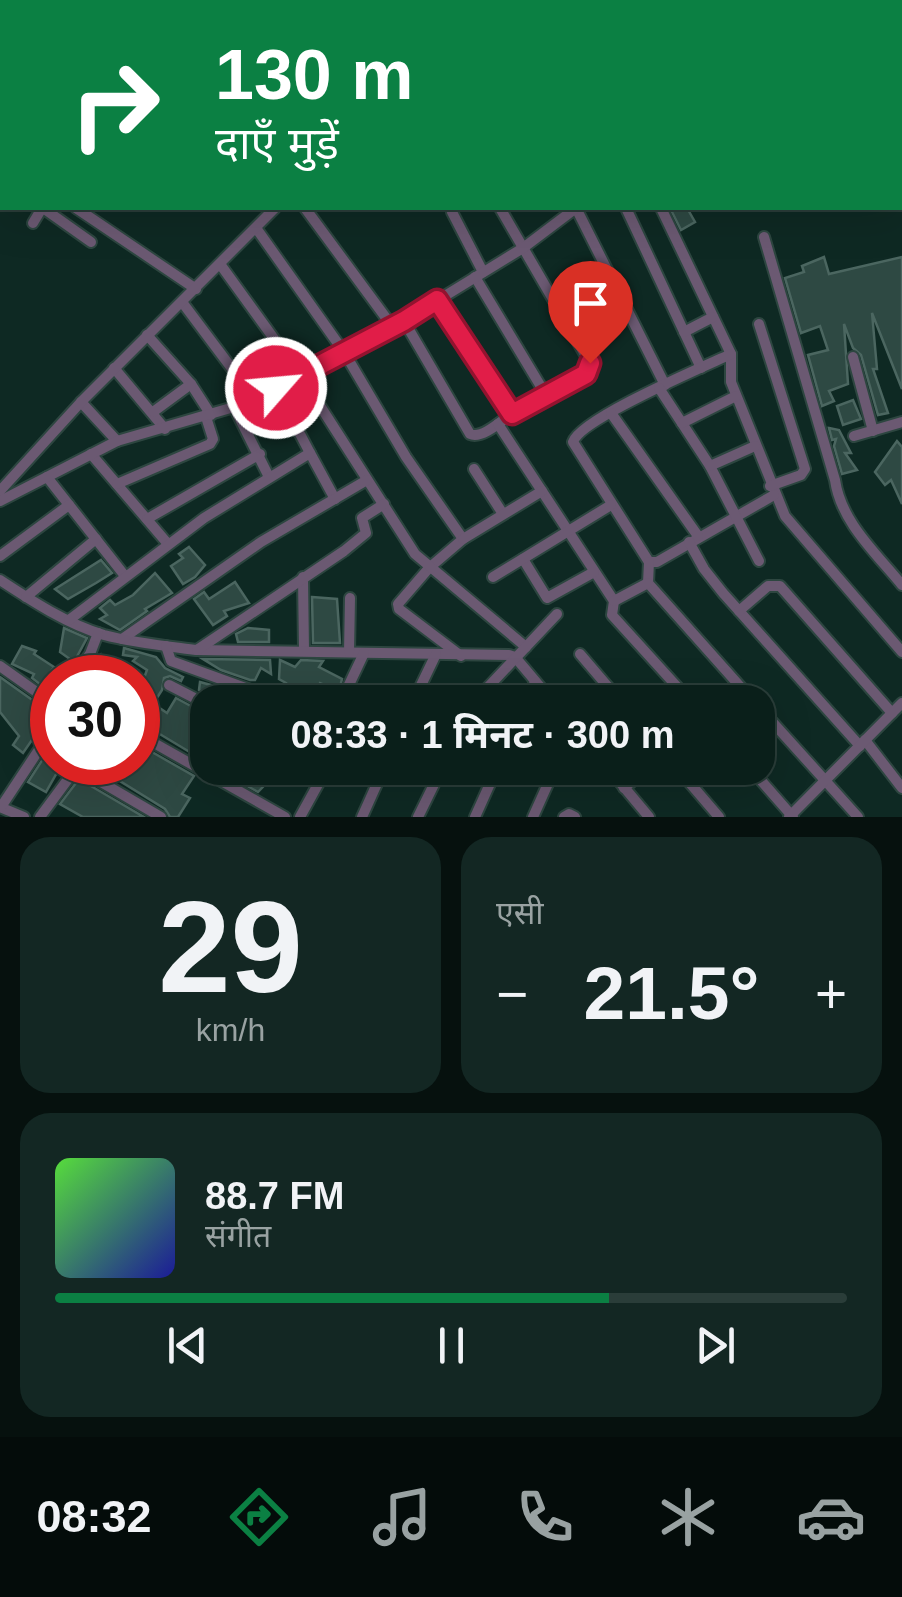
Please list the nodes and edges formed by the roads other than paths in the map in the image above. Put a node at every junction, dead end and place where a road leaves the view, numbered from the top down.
1 (41, 210) edge
2 (45, 210) edge
3 (79, 210) edge
4 (274, 210) edge
5 (306, 210) edge
6 (501, 210) edge
7 (577, 210) edge
8 (627, 210) edge
9 (661, 210) edge
10 (452, 212) dead end
11 (564, 212) edge
12 (33, 223) dead end
13 (256, 228) junction
14 (764, 237) dead end
15 (91, 242) dead end
16 (523, 248) junction
17 (220, 264) junction
18 (479, 275) junction
19 (196, 289) junction
20 (437, 300) junction
21 (182, 302) junction
22 (713, 317) junction
23 (404, 321) junction
24 (759, 324) dead end
25 (392, 326) junction
26 (684, 332) junction
27 (147, 335) junction
28 (344, 352) junction
29 (731, 354) junction
30 (853, 357) dead end
31 (114, 368) junction
32 (701, 368) junction
33 (301, 376) junction
34 (191, 384) junction
35 (662, 386) junction
36 (276, 388) junction
37 (546, 395) junction
38 (736, 396) junction
39 (254, 398) junction
40 (81, 402) junction
41 (234, 407) junction
42 (154, 412) junction
43 (610, 412) junction
44 (512, 414) junction
45 (209, 416) junction
46 (902, 422) edge
47 (682, 423) junction
48 (498, 424) junction
49 (165, 430) junction
50 (873, 431) junction
51 (854, 436) dead end
52 (117, 441) junction
53 (755, 446) junction
54 (310, 453) junction
55 (91, 454) junction
56 (260, 454) junction
57 (710, 466) junction
58 (474, 470) dead end
59 (47, 478) junction
60 (269, 478) junction
61 (367, 480) junction
62 (117, 484) junction
63 (542, 490) junction
64 (0, 491) edge
65 (772, 491) junction
66 (335, 498) junction
67 (0, 501) edge
68 (384, 504) junction
69 (611, 505) junction
70 (69, 506) junction
71 (503, 514) junction
72 (736, 514) junction
73 (147, 519) junction
74 (568, 532) junction
75 (463, 538) junction
76 (693, 539) junction
77 (96, 540) junction
78 (168, 544) junction
79 (0, 556) edge
80 (524, 559) junction
81 (759, 561) dead end
82 (649, 562) junction
83 (429, 568) junction
84 (594, 572) junction
85 (125, 576) junction
86 (304, 577) junction
87 (493, 577) dead end
88 (0, 580) edge
89 (648, 582) junction
90 (902, 585) edge
91 (26, 597) junction
92 (350, 598) dead end
93 (614, 601) junction
94 (740, 611) junction
95 (557, 614) dead end
96 (69, 620) junction
97 (98, 633) junction
98 (122, 639) junction
99 (166, 646) junction
100 (526, 647) junction
101 (197, 650) junction
102 (304, 650) junction
103 (349, 652) junction
104 (902, 652) edge
105 (364, 653) junction
106 (436, 654) junction
107 (580, 654) dead end
108 (89, 655) edge
109 (462, 657) junction
110 (515, 657) junction
111 (0, 666) edge
112 (535, 682) junction
113 (169, 685) dead end
114 (238, 685) edge
115 (348, 685) edge
116 (421, 685) edge
117 (489, 685) edge
118 (534, 685) edge
119 (538, 685) edge
120 (606, 685) edge
121 (675, 685) edge
122 (738, 685) edge
123 (30, 688) edge
124 (190, 696) edge
125 (902, 703) edge
126 (892, 713) junction
127 (775, 725) edge
128 (862, 743) junction
129 (160, 746) edge
130 (30, 763) edge
131 (826, 780) junction
132 (63, 785) edge
133 (110, 785) edge
134 (315, 785) edge
135 (376, 785) edge
136 (434, 785) edge
137 (490, 785) edge
138 (547, 785) edge
139 (622, 785) edge
140 (628, 785) edge
141 (692, 785) edge
142 (765, 785) edge
143 (624, 788) junction
144 (902, 788) edge
145 (0, 807) edge
146 (21, 816) edge
147 (791, 816) edge
148 (40, 817) edge
149 (161, 817) edge
150 (285, 817) edge
151 (300, 817) edge
152 (362, 817) edge
153 (418, 817) edge
154 (476, 817) edge
155 (533, 817) edge
156 (564, 817) edge
157 (575, 817) edge
158 (649, 817) edge
159 (719, 817) edge
160 (858, 817) edge

1 - 12 street
2 - 15 street
3 - 19 street
4 - 13 street
5 - 25 street
6 - 16 street
7 - 35 street
8 - 26 street
9 - 22 street
10 - 18 street
11 - 16 street
13 - 17 street
13 - 28 street
14 - 90 street
16 - 18 street
16 - 37 street
17 - 19 street
17 - 33 street
18 - 20 street
18 - 37 street
19 - 21 street
20 - 23 street
20 - 44 street
21 - 27 street
21 - 39 street
22 - 26 street
22 - 29 street
23 - 25 street
23 - 48 street
24 - 65 street
25 - 28 street
26 - 32 street
27 - 31 street
27 - 34 street
28 - 33 street
28 - 75 street
29 - 32 street
29 - 38 street
30 - 50 street
31 - 40 street
31 - 42 street
32 - 35 street
33 - 36 street
33 - 61 street
34 - 42 street
34 - 45 street
35 - 43 street
35 - 47 street
36 - 39 street
36 - 54 street
37 - 44 street
38 - 47 street
38 - 53 street
39 - 41 street
40 - 52 street
40 - 64 street
41 - 45 street
41 - 56 street
42 - 49 street
43 - 69 street
43 - 76 street
44 - 48 street
45 - 49 street
45 - 62 street
46 - 50 street
47 - 57 street
48 - 63 street
49 - 52 street
50 - 51 street
52 - 55 street
53 - 57 street
53 - 65 street
54 - 60 street
54 - 66 street
55 - 59 street
55 - 62 street
56 - 60 street
56 - 73 street
57 - 72 street
58 - 71 street
59 - 67 street
59 - 70 street
60 - 78 street
61 - 66 street
61 - 68 street
62 - 73 street
63 - 71 street
63 - 74 street
65 - 72 street
65 - 104 street
66 - 98 street
68 - 83 street
68 - 86 street
69 - 74 street
69 - 82 street
70 - 77 street
70 - 79 street
71 - 75 street
72 - 76 street
72 - 81 street
73 - 78 street
74 - 80 street
74 - 84 street
75 - 83 street
76 - 82 street
76 - 94 street
77 - 85 street
77 - 91 street
78 - 85 street
80 - 84 street
80 - 87 street
82 - 89 street
83 - 100 street
83 - 109 street
84 - 93 street
85 - 96 street
86 - 101 street
86 - 102 street
88 - 91 street
89 - 93 street
89 - 122 street
91 - 96 street
92 - 103 street
93 - 121 street
94 - 126 street
94 - 128 street
95 - 100 street
96 - 97 street
97 - 98 street
97 - 108 street
98 - 99 street
99 - 101 street
99 - 114 street
100 - 110 street
101 - 102 street
102 - 103 street
103 - 105 street
105 - 106 street
105 - 115 street
106 - 109 street
106 - 116 street
107 - 120 street
109 - 110 street
110 - 112 street
110 - 117 street
111 - 123 street
112 - 118 street
112 - 119 street
113 - 124 street
125 - 126 street
126 - 128 street
127 - 131 street
128 - 131 street
128 - 144 street
129 - 150 street
130 - 145 street
131 - 147 street
131 - 160 street
132 - 148 street
133 - 149 street
134 - 151 street
135 - 152 street
136 - 153 street
137 - 154 street
138 - 155 street
139 - 143 street
140 - 143 street
141 - 159 street
142 - 147 street
143 - 158 street
145 - 146 street
156 - 157 street

